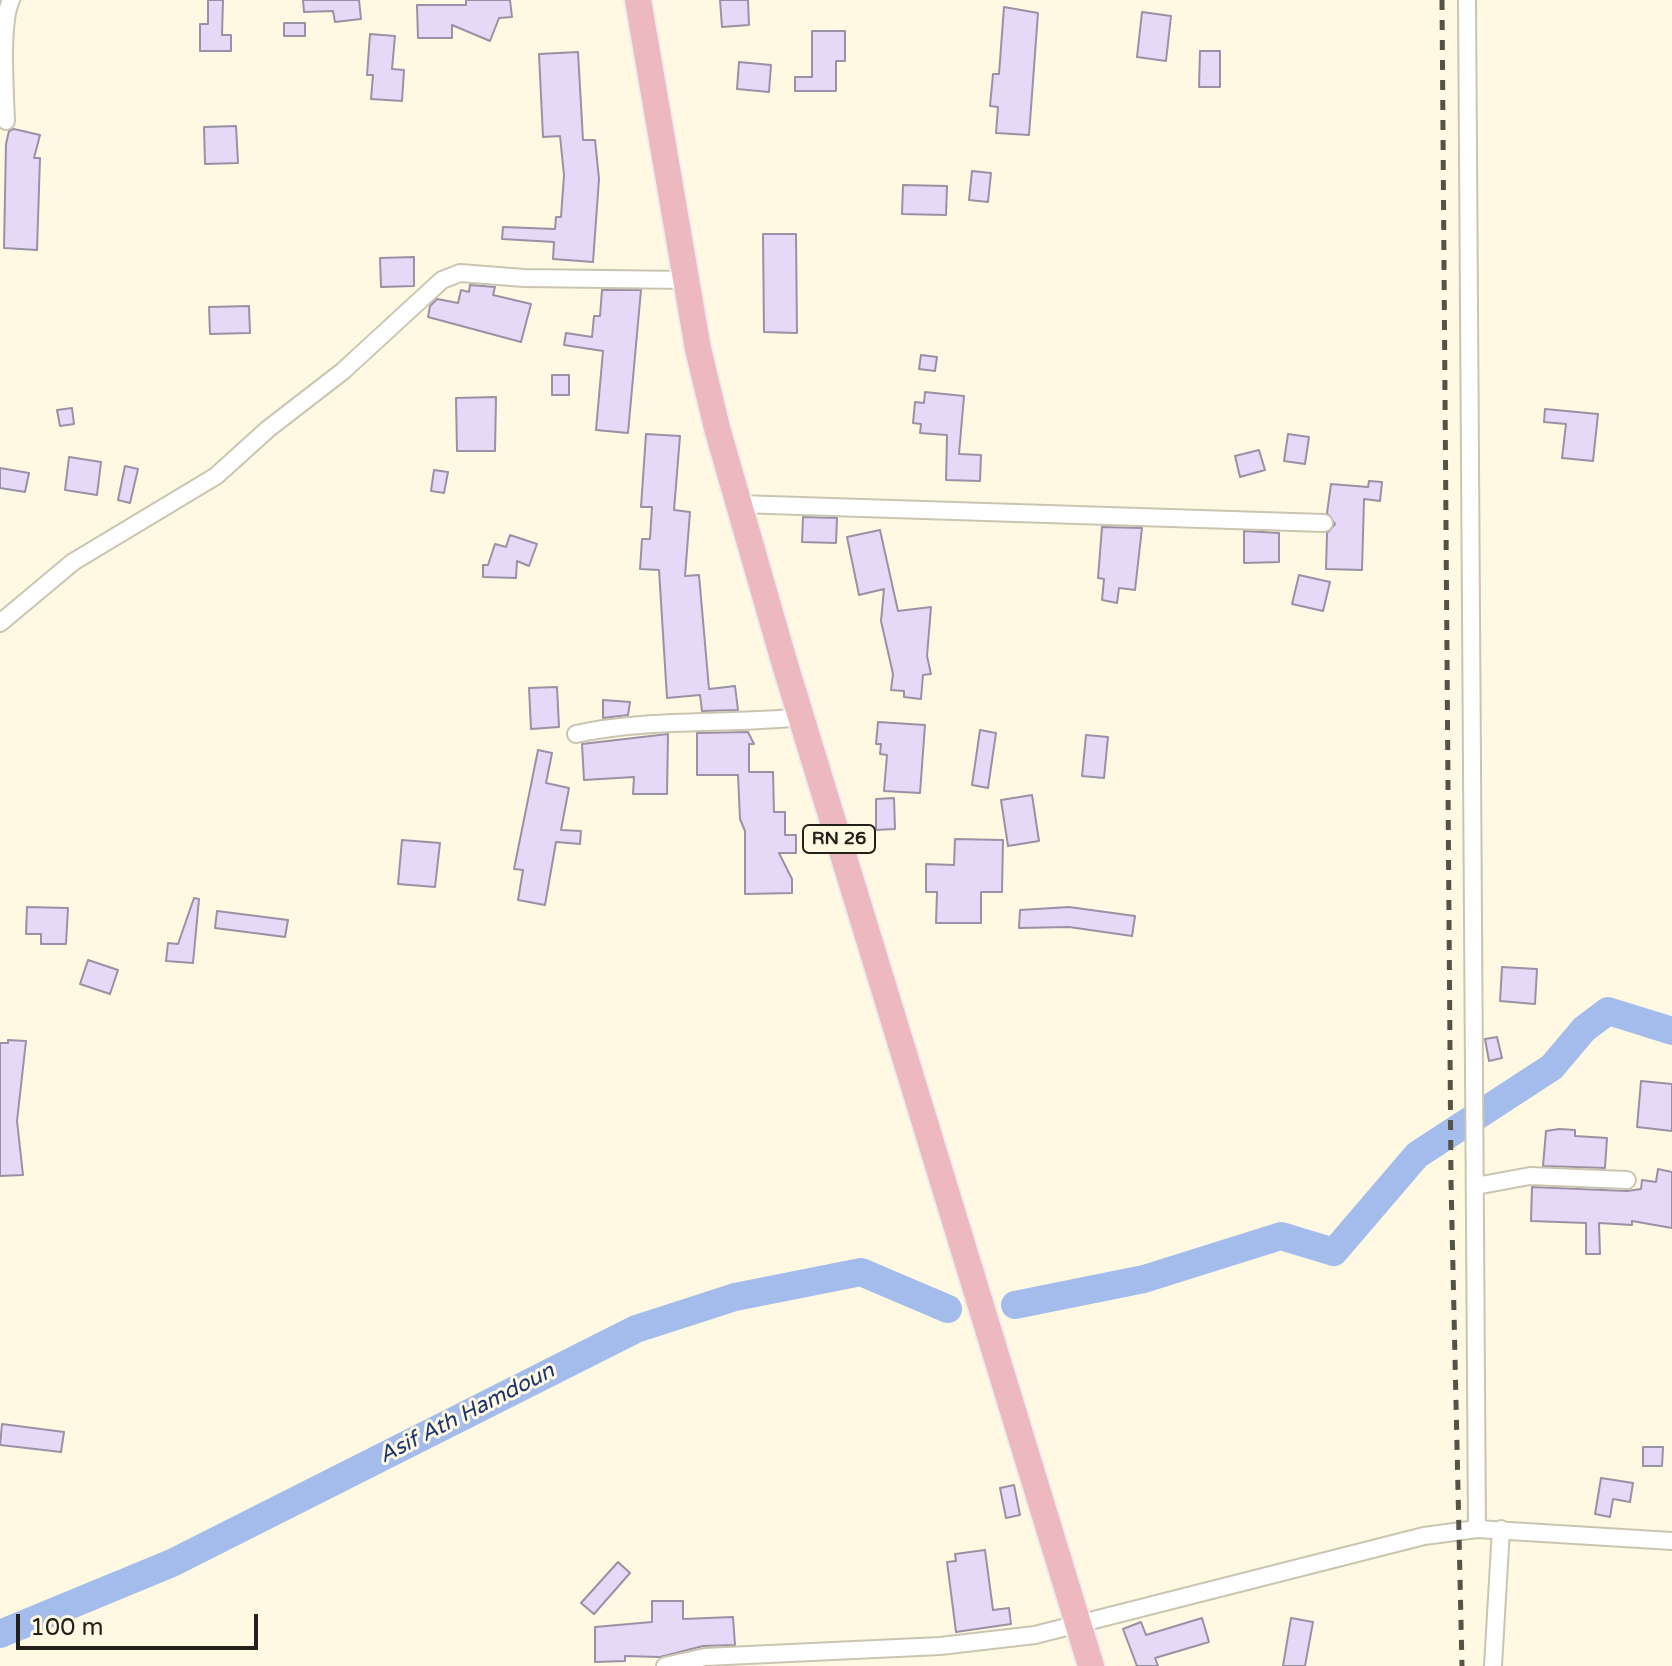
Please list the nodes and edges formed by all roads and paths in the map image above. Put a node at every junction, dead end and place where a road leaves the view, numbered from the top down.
1 (11, 0) edge
2 (638, 0) edge
3 (1467, 0) edge
4 (6, 121) dead end
5 (686, 280) junction
6 (739, 504) junction
7 (1324, 523) dead end
8 (0, 623) edge
9 (801, 717) junction
10 (576, 734) dead end
11 (1627, 1180) dead end
12 (1476, 1186) junction
13 (1477, 1529) junction
14 (1501, 1529) junction
15 (1672, 1541) edge
16 (1077, 1622) junction
17 (706, 1661) edge
18 (665, 1666) edge
19 (1091, 1666) edge
20 (1493, 1666) edge

1 - 4 street
2 - 5 main road, RN 26
3 - 12 street
5 - 6 main road, RN 26
5 - 8 street
6 - 7 street
6 - 9 main road, RN 26
9 - 10 street
9 - 16 main road, RN 26
11 - 12 street
12 - 13 street
13 - 14 street
13 - 16 street
14 - 15 street
14 - 20 street
16 - 17 street
16 - 19 main road, RN 26
17 - 18 street

